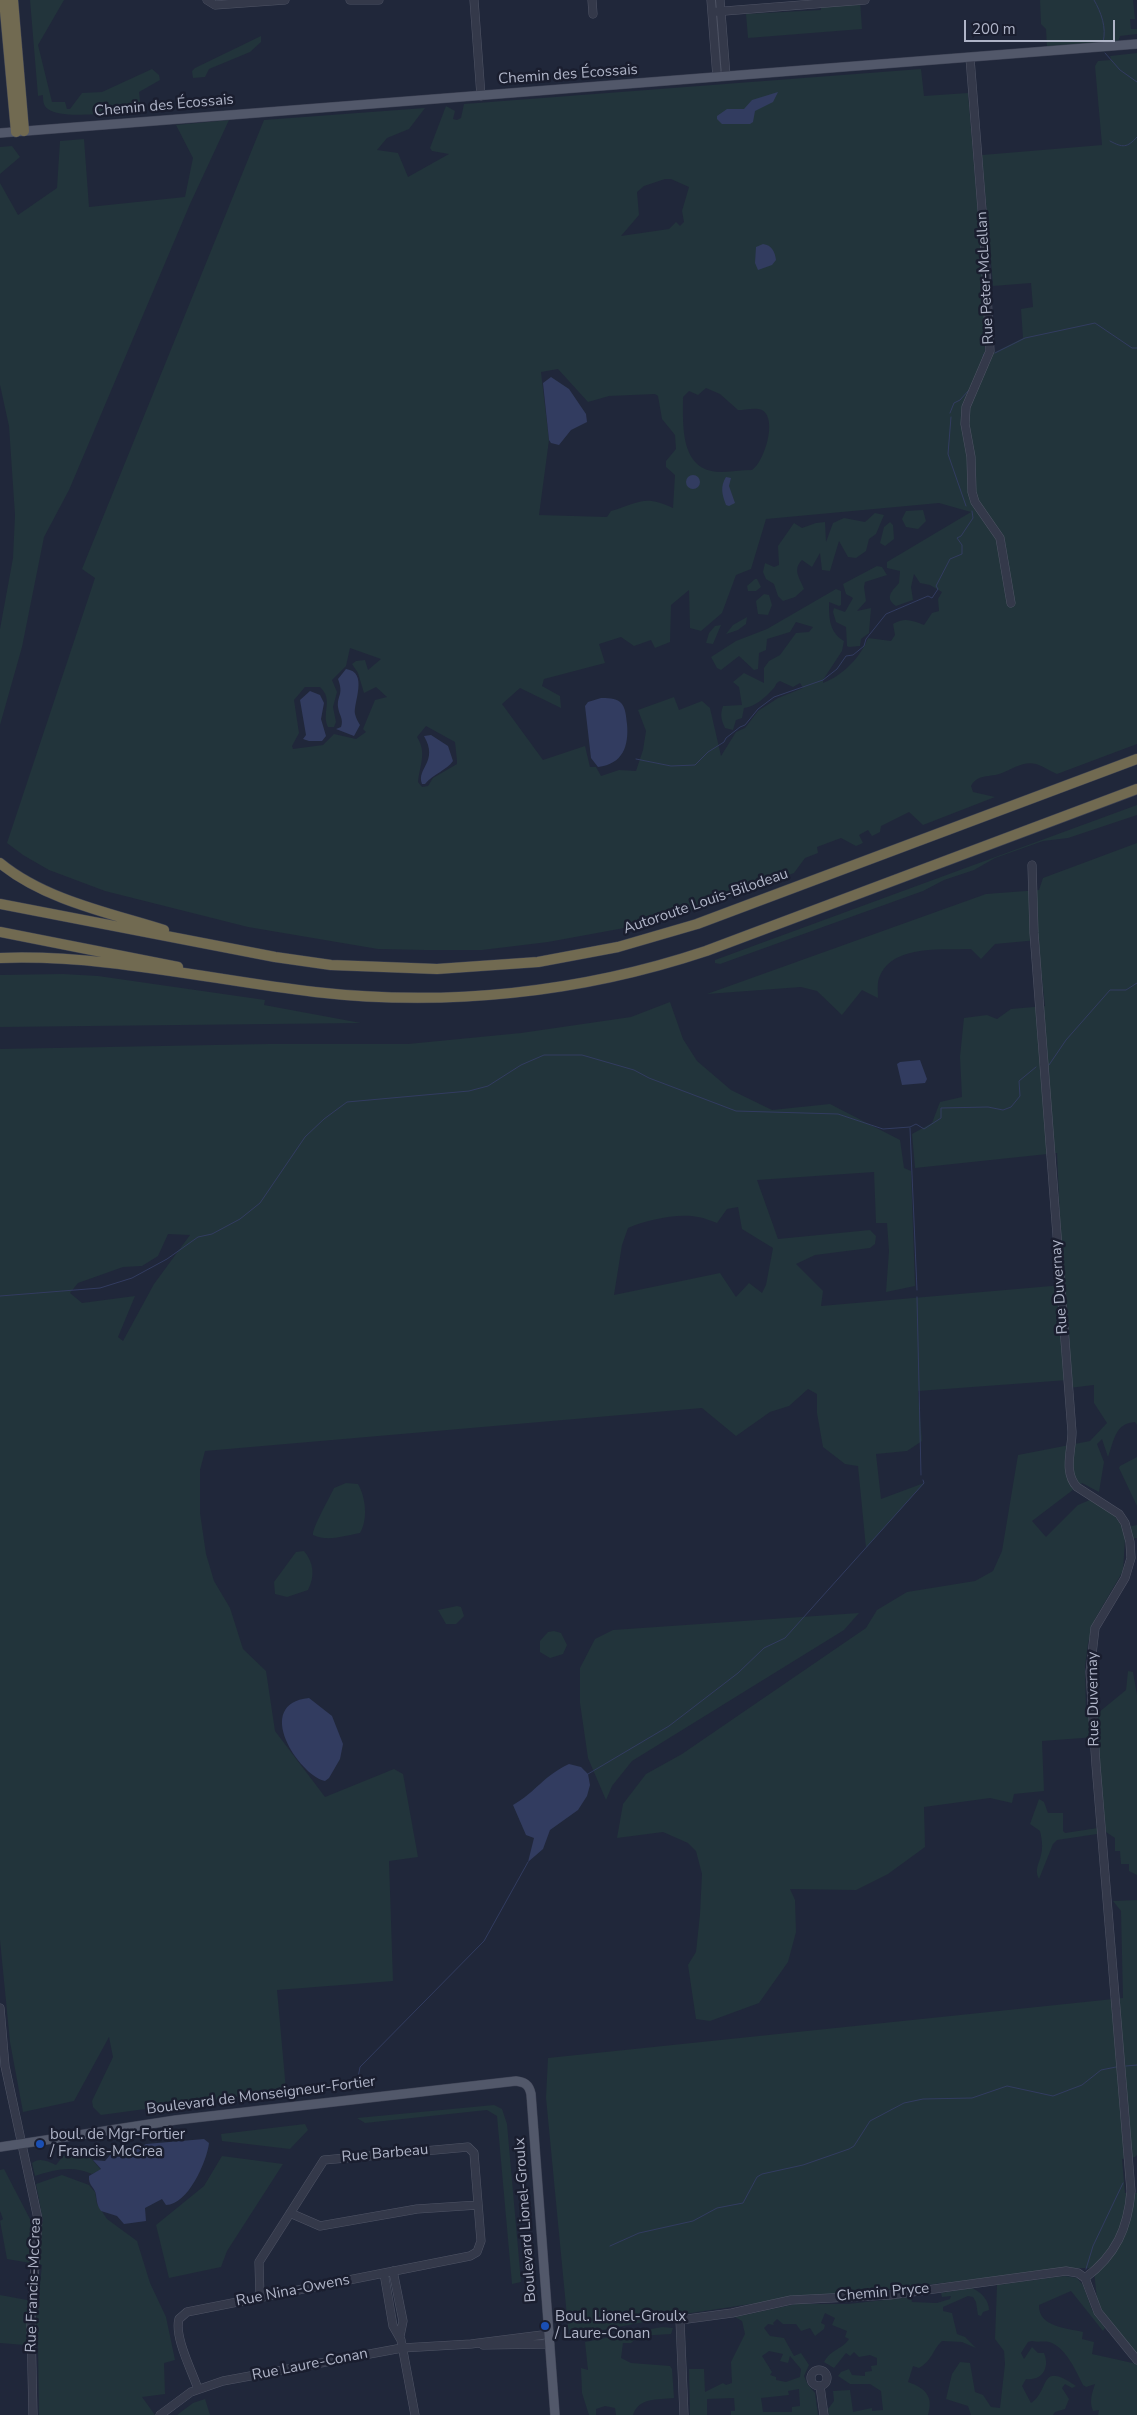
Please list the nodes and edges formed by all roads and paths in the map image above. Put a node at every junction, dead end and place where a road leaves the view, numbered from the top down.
1 (4, 0) edge
2 (13, 0) edge
3 (207, 0) edge
4 (285, 0) edge
5 (350, 0) edge
6 (379, 0) edge
7 (474, 0) edge
8 (592, 0) edge
9 (711, 0) edge
10 (720, 0) edge
11 (865, 0) edge
12 (712, 12) junction
13 (721, 12) junction
14 (593, 14) dead end
15 (1137, 44) edge
16 (970, 58) junction
17 (721, 77) junction
18 (481, 96) junction
19 (20, 131) junction
20 (0, 133) edge
21 (1011, 603) dead end
22 (1137, 759) edge
23 (1137, 789) edge
24 (0, 863) edge
25 (1032, 864) dead end
26 (0, 904) edge
27 (0, 932) edge
28 (206, 944) junction
29 (0, 958) edge
30 (273, 986) junction
31 (0, 2008) edge
32 (526, 2084) joint
33 (21, 2143) junction
34 (0, 2147) edge
35 (478, 2205) junction
36 (290, 2213) junction
37 (480, 2249) joint
38 (393, 2271) junction
39 (384, 2273) junction
40 (1086, 2278) junction
41 (260, 2298) junction
42 (549, 2332) junction
43 (400, 2336) junction
44 (471, 2344) junction
45 (550, 2344) junction
46 (402, 2348) junction
47 (1137, 2360) edge
48 (820, 2386) dead end
49 (198, 2389) junction
50 (33, 2415) edge
51 (160, 2415) edge
52 (414, 2415) edge
53 (555, 2415) edge
54 (684, 2415) edge
55 (824, 2415) edge

1 - 19 highway
2 - 19 highway
3 - 4 street
5 - 6 street
7 - 18 street
8 - 14 street
9 - 12 street
10 - 13 street
11 - 13 street
12 - 13 street
12 - 17 street
13 - 17 street
15 - 16 main road, Chemin des Écossais
16 - 17 main road, Chemin des Écossais
16 - 21 street, Rue Peter-McLellan
17 - 18 main road, Chemin des Écossais
18 - 19 main road, Chemin des Écossais
19 - 20 main road, Chemin des Écossais
22 - 28 highway, Autoroute Louis-Bilodeau
23 - 30 highway
24 - 28 highway
25 - 40 street, Rue Duvernay
26 - 28 highway
27 - 30 highway
29 - 30 highway
31 - 33 street, Rue Francis-McCrea
32 - 33 main road, Boulevard de Monseigneur-Fortier
32 - 42 main road, Boulevard Lionel-Groulx
33 - 34 main road, Boulevard de Monseigneur-Fortier
33 - 50 street, Rue Francis-McCrea
35 - 36 street
35 - 36 street, Rue Barbeau
35 - 37 street, Rue Barbeau
36 - 41 street, Rue Barbeau
37 - 38 street, Rue Nina-Owens
38 - 39 street, Rue Nina-Owens
38 - 43 street
39 - 41 street, Rue Nina-Owens
39 - 43 street
40 - 47 street
40 - 54 street, Chemin Pryce
41 - 49 street, Rue Nina-Owens
42 - 44 street, Rue Laure-Conan
42 - 45 main road, Boulevard Lionel-Groulx
43 - 46 street
44 - 45 street, Rue Laure-Conan
44 - 46 street, Rue Laure-Conan
45 - 53 main road, Boulevard Lionel-Groulx
46 - 49 street, Rue Laure-Conan
46 - 52 street
48 - 55 street
49 - 51 street, Rue Laure-Conan

